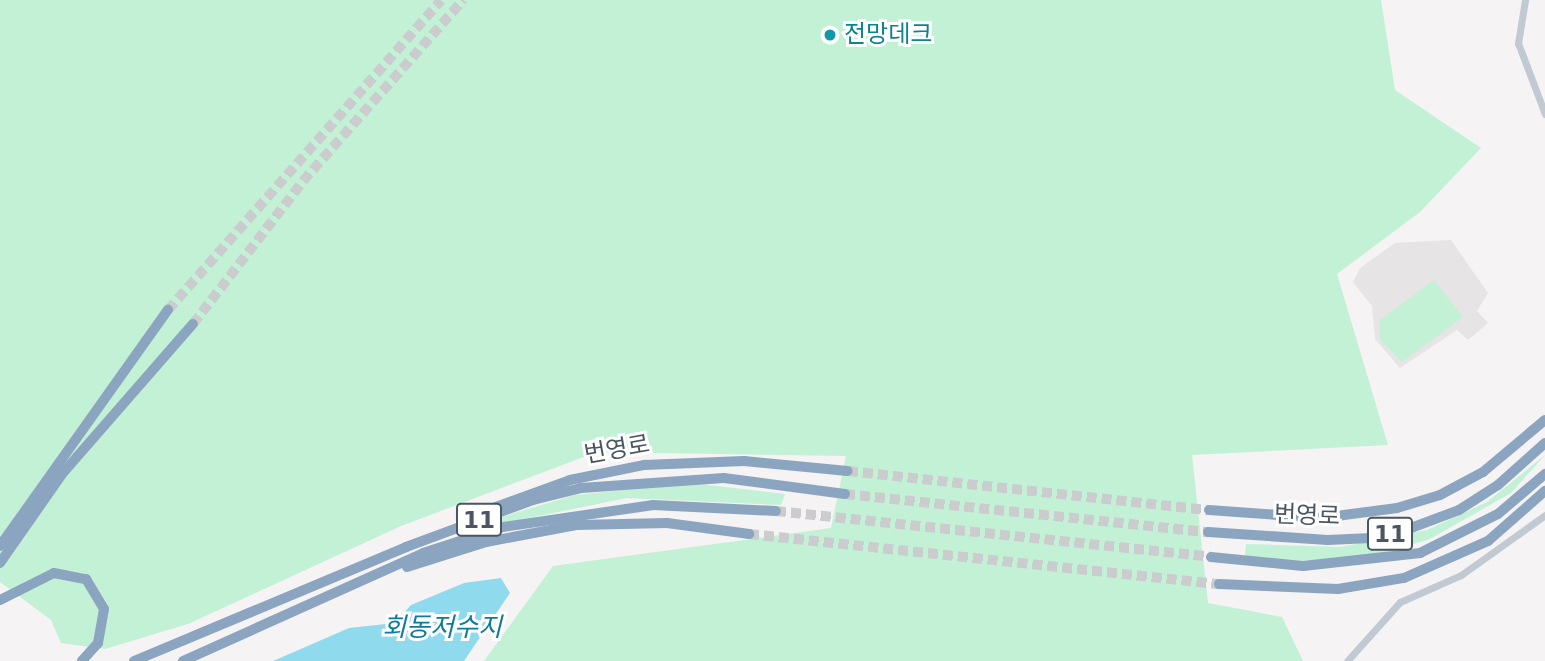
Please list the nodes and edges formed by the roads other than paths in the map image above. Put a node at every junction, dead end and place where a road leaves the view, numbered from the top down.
1 (1525, 0) edge
2 (1545, 114) edge
3 (168, 310) tunnel mouth
4 (193, 324) tunnel mouth
5 (1545, 420) edge
6 (1545, 443) edge
7 (848, 471) tunnel mouth
8 (1545, 474) edge
9 (1545, 491) edge
10 (845, 494) tunnel mouth
11 (1209, 510) tunnel mouth
12 (776, 511) tunnel mouth
13 (1545, 515) edge
14 (1208, 532) tunnel mouth
15 (4, 534) edge
16 (749, 534) tunnel mouth
17 (0, 545) edge
18 (406, 547) junction
19 (1211, 557) tunnel mouth
20 (0, 563) edge
21 (371, 578) junction
22 (1219, 584) tunnel mouth
23 (0, 600) edge
24 (82, 661) edge
25 (134, 661) edge
26 (183, 661) edge
27 (1347, 661) edge

1 - 2 street
3 - 15 highway
4 - 20 highway
5 - 11 highway, 번영로 / 11
6 - 14 highway, 번영로 / 11
7 - 18 highway, 번영로 / 11
8 - 19 highway, 번영로 / 11
9 - 22 highway, 11
10 - 18 highway, 번영로 / 11
12 - 21 highway, 11
13 - 27 street
15 - 17 highway
16 - 21 highway, 11
18 - 25 highway, 번영로 / 11
21 - 26 highway, 11
23 - 24 highway

